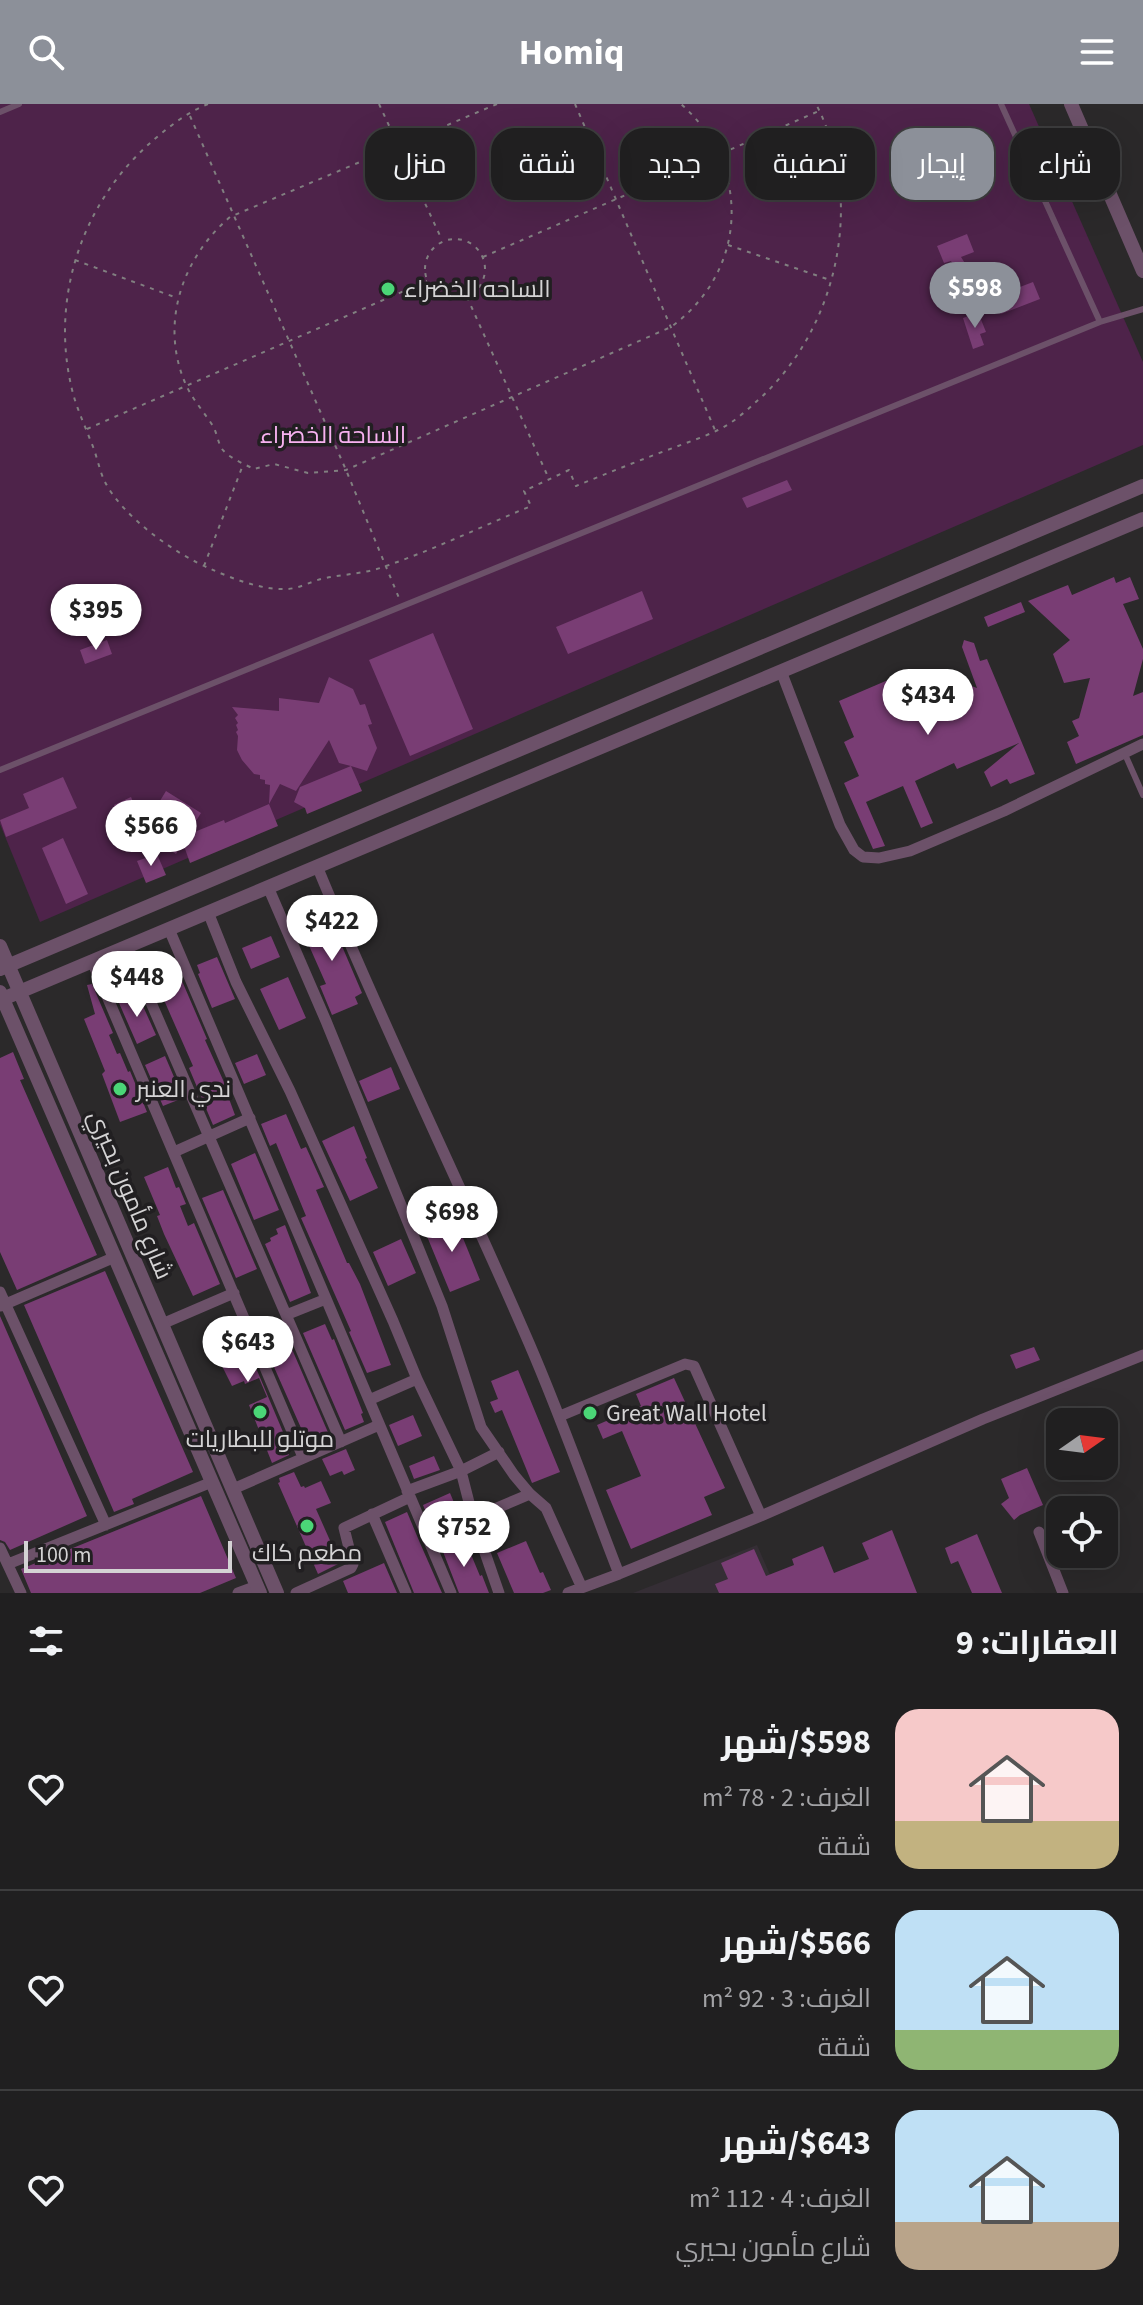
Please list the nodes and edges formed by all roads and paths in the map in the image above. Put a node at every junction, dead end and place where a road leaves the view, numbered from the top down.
1 (19, 104) edge
2 (208, 104) edge
3 (379, 104) edge
4 (497, 104) edge
5 (575, 104) edge
6 (681, 104) edge
7 (816, 104) edge
8 (1001, 104) edge
9 (1071, 104) edge
10 (819, 111) junction
11 (0, 112) edge
12 (189, 114) junction
13 (390, 128) edge
14 (441, 128) edge
15 (703, 128) edge
16 (729, 151) edge
17 (365, 160) edge
18 (729, 187) edge
19 (620, 197) edge
20 (616, 199) junction
21 (424, 200) edge
22 (235, 215) junction
23 (443, 241) junction
24 (728, 245) junction
25 (483, 257) junction
26 (75, 260) junction
27 (1143, 271) edge
28 (831, 280) junction
29 (427, 281) junction
30 (467, 297) junction
31 (178, 298) junction
32 (1143, 309) edge
33 (1100, 322) junction
34 (671, 327) junction
35 (290, 341) junction
36 (186, 386) junction
37 (512, 397) junction
38 (86, 430) junction
39 (715, 431) junction
40 (244, 464) junction
41 (346, 470) junction
42 (549, 480) junction
43 (1143, 486) edge
44 (1143, 519) edge
45 (204, 566) junction
46 (386, 566) junction
47 (402, 607) junction
48 (781, 671) junction
49 (1143, 744) edge
50 (1124, 752) junction
51 (0, 770) edge
52 (1143, 795) edge
53 (317, 866) junction
54 (268, 887) junction
55 (208, 912) junction
56 (169, 929) junction
57 (0, 946) edge
58 (127, 947) junction
59 (92, 961) junction
60 (4, 967) edge
61 (19, 992) junction
62 (1, 997) edge
63 (250, 1118) junction
64 (209, 1136) junction
65 (174, 1152) junction
66 (115, 1257) junction
67 (0, 1292) edge
68 (234, 1293) junction
69 (326, 1299) junction
70 (2, 1305) edge
71 (286, 1315) junction
72 (162, 1324) junction
73 (1143, 1355) edge
74 (417, 1379) junction
75 (369, 1400) junction
76 (560, 1416) junction
77 (379, 1425) junction
78 (341, 1442) junction
79 (499, 1452) junction
80 (303, 1457) junction
81 (461, 1471) junction
82 (212, 1482) junction
83 (233, 1489) junction
84 (409, 1494) junction
85 (530, 1494) junction
86 (372, 1514) junction
87 (761, 1516) junction
88 (473, 1518) junction
89 (106, 1525) junction
90 (1039, 1532) dead end
91 (428, 1540) junction
92 (0, 1548) edge
93 (8, 1564) junction
94 (619, 1574) junction
95 (582, 1588) junction
96 (258, 1589) edge
97 (21, 1593) edge
98 (238, 1593) edge
99 (277, 1593) edge
100 (296, 1593) edge
101 (406, 1593) edge
102 (451, 1593) edge
103 (499, 1593) edge
104 (568, 1593) edge
105 (1063, 1593) edge

1 - 11 lane
2 - 12 path
3 - 13 path
4 - 14 path
5 - 20 path
6 - 15 path
7 - 10 path
8 - 33 lane
9 - 27 street
10 - 16 path
10 - 28 path
12 - 22 path
12 - 26 path
17 - 22 path
18 - 24 path
19 - 20 path
20 - 25 path
20 - 34 path
21 - 23 path
22 - 31 path
22 - 35 path
23 - 25 path
23 - 29 path
24 - 28 path
24 - 34 path
25 - 30 path
26 - 31 path
26 - 38 path
28 - 39 path
29 - 30 path
29 - 35 path
30 - 37 path
31 - 36 path
32 - 33 lane
33 - 47 lane
34 - 37 path
34 - 39 path
35 - 36 path
35 - 41 path
36 - 38 path
36 - 40 path
37 - 41 path
37 - 42 path
38 - 45 path
39 - 42 path
40 - 41 path
40 - 45 path
41 - 46 path
42 - 46 path
43 - 60 street
44 - 48 street
45 - 46 path
46 - 47 path
47 - 51 lane
48 - 50 street
48 - 53 street
49 - 50 street
50 - 52 lane
53 - 54 street
53 - 76 street
54 - 55 street
54 - 79 street
55 - 56 street
55 - 74 street
56 - 58 street
56 - 63 street
57 - 60 street, شارع مأمون بحيري
58 - 59 street
58 - 64 street
59 - 61 street
59 - 65 street
60 - 61 street, شارع مأمون بحيري
61 - 62 street
61 - 72 street, شارع مأمون بحيري
62 - 66 street, شارع مأمون بحيري
63 - 64 street
63 - 69 street
64 - 65 street
64 - 71 street
65 - 68 street
66 - 70 street
66 - 82 street, شارع مأمون بحيري
67 - 70 street
68 - 72 street
68 - 80 street
69 - 71 street
69 - 75 street
70 - 89 street
71 - 78 street
72 - 83 street, شارع مأمون بحيري
73 - 87 street
74 - 75 street
74 - 81 street
75 - 77 street
76 - 87 street
76 - 94 street
77 - 78 street
77 - 84 street
78 - 80 street
79 - 81 street
79 - 85 street
80 - 83 street
81 - 84 street
81 - 88 street
82 - 89 street
82 - 96 street, شارع مأمون بحيري
83 - 99 street, شارع مأمون بحيري
84 - 86 street
84 - 91 street
85 - 88 street
85 - 95 street
86 - 100 street
86 - 101 street
87 - 94 street
88 - 91 street
88 - 103 street
89 - 93 street
90 - 105 street
91 - 102 street
92 - 93 street
93 - 97 street
94 - 95 street
95 - 104 street
96 - 98 street

